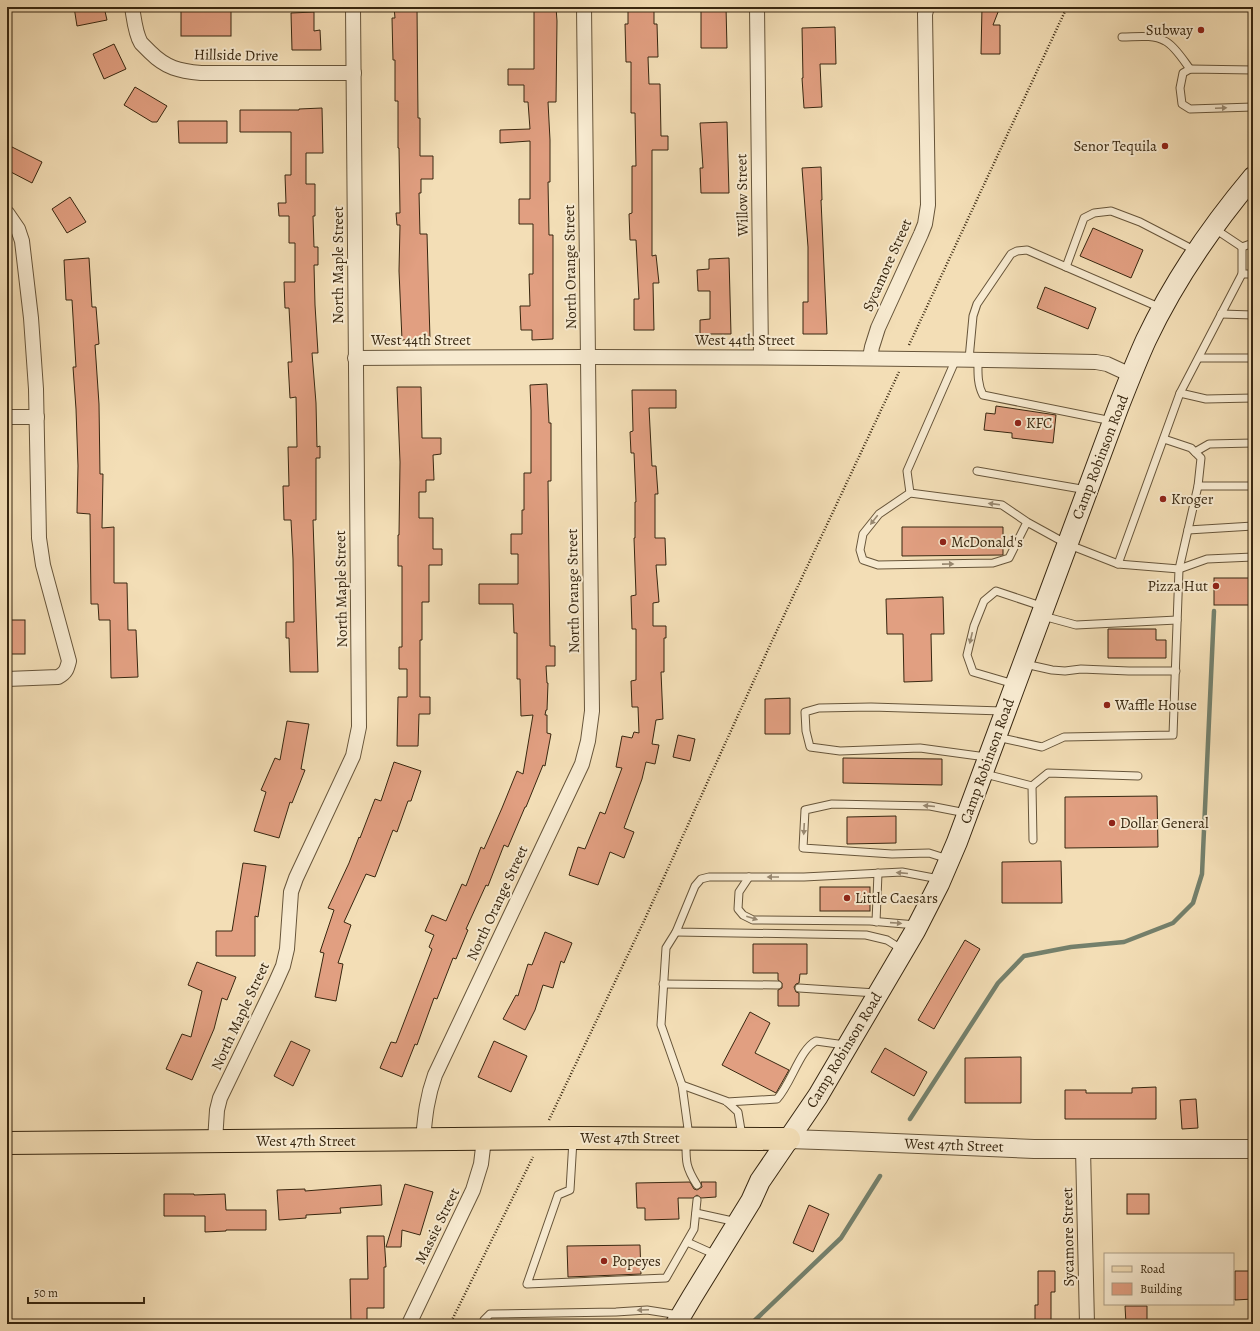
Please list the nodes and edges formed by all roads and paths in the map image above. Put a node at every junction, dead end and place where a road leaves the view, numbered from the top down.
1 (132, 7) edge
2 (353, 7) edge
3 (584, 7) edge
4 (757, 7) edge
5 (927, 7) edge
6 (1067, 7) edge
7 (1122, 37) dead end
8 (1190, 69) junction
9 (1253, 70) edge
10 (354, 73) junction
11 (1253, 107) edge
12 (1253, 177) edge
13 (7, 213) edge
14 (1213, 228) junction
15 (1253, 243) edge
16 (1242, 247) junction
17 (1196, 252) junction
18 (1066, 267) junction
19 (1242, 274) junction
20 (1253, 274) edge
21 (1162, 309) junction
22 (1221, 314) junction
23 (1253, 314) edge
24 (588, 356) junction
25 (761, 357) junction
26 (870, 357) junction
27 (355, 358) junction
28 (905, 358) junction
29 (1199, 358) junction
30 (1253, 358) edge
31 (968, 359) junction
32 (1131, 375) junction
33 (1180, 393) junction
34 (1253, 398) edge
35 (7, 417) edge
36 (37, 417) junction
37 (1113, 421) junction
38 (1164, 439) junction
39 (1253, 443) edge
40 (1195, 452) junction
41 (976, 471) dead end
42 (1198, 486) junction
43 (1253, 486) edge
44 (1087, 490) junction
45 (910, 493) junction
46 (1027, 522) junction
47 (1253, 526) edge
48 (1188, 530) junction
49 (1067, 544) junction
50 (1253, 558) edge
51 (1118, 564) junction
52 (1179, 569) junction
53 (1042, 611) junction
54 (1177, 620) junction
55 (1023, 664) junction
56 (1176, 671) junction
57 (7, 679) edge
58 (1015, 684) junction
59 (1006, 711) junction
60 (996, 737) junction
61 (985, 765) junction
62 (1138, 776) dead end
63 (1032, 786) junction
64 (968, 813) junction
65 (1033, 840) dead end
66 (950, 859) junction
67 (878, 873) junction
68 (749, 877) junction
69 (941, 880) junction
70 (876, 922) junction
71 (918, 925) junction
72 (676, 932) junction
73 (904, 950) junction
74 (663, 984) junction
75 (778, 985) dead end
76 (799, 988) dead end
77 (878, 993) junction
78 (847, 1045) junction
79 (682, 1085) junction
80 (728, 1102) junction
81 (540, 1138) junction
82 (573, 1138) junction
83 (688, 1138) junction
84 (742, 1138) junction
85 (484, 1139) junction
86 (789, 1139) junction
87 (423, 1140) junction
88 (215, 1141) junction
89 (7, 1143) edge
90 (1083, 1149) junction
91 (1253, 1150) edge
92 (696, 1185) dead end
93 (697, 1200) dead end
94 (696, 1213) junction
95 (738, 1222) junction
96 (687, 1242) junction
97 (717, 1256) junction
98 (679, 1320) edge
99 (409, 1324) edge
100 (450, 1324) edge
101 (482, 1324) edge
102 (1086, 1324) edge

1 - 10 street, Hillside Drive
2 - 10 street, North Maple Street
3 - 24 street, North Orange Street
4 - 25 street, Willow Street
5 - 26 street, Sycamore Street
6 - 28 path
7 - 8 lane
8 - 9 lane
8 -> 11 lane
10 - 27 street, North Maple Street
12 - 14 main road, Camp Robinson Road
13 - 36 street
14 - 16 lane
14 - 17 main road, Camp Robinson Road
15 - 16 lane
16 - 19 lane
17 - 18 lane
17 - 21 main road, Camp Robinson Road
18 - 21 lane
18 - 31 lane
19 - 20 lane
19 - 22 lane
21 - 32 main road, Camp Robinson Road
22 - 23 lane
22 - 29 lane
24 - 25 street, West 44th Street
24 - 27 street, West 44th Street
24 - 87 street, North Orange Street
25 - 26 street, West 44th Street
26 - 28 street, West 44th Street
27 - 88 street, North Maple Street
28 - 31 street, West 44th Street
28 - 81 path
29 - 30 lane
29 - 33 lane
31 - 32 street, West 44th Street
31 - 37 lane
31 - 45 lane
32 - 37 main road, Camp Robinson Road
33 - 34 lane
33 - 38 lane
35 - 36 street
36 - 57 street
37 - 44 main road, Camp Robinson Road
38 - 40 lane
38 - 51 lane
39 - 40 lane
40 - 42 lane
41 - 44 lane
42 - 43 lane
42 - 48 lane
44 - 49 main road, Camp Robinson Road
46 -> 45 lane
45 -> 46 lane
46 - 49 lane
47 - 48 lane
48 - 52 lane
49 - 51 lane
49 - 53 main road, Camp Robinson Road
50 - 52 lane
51 - 52 lane
52 - 54 lane
53 - 54 lane
53 - 55 main road, Camp Robinson Road
53 -> 58 lane
54 - 56 lane
55 - 56 lane
55 - 58 main road, Camp Robinson Road
56 - 60 lane
58 - 59 main road, Camp Robinson Road
59 - 60 main road, Camp Robinson Road
59 - 61 lane
60 - 61 main road, Camp Robinson Road
61 - 63 lane
61 - 64 main road, Camp Robinson Road
62 - 63 lane
63 - 65 lane
64 - 66 main road, Camp Robinson Road
64 -> 66 lane
66 - 69 main road, Camp Robinson Road
67 -> 68 lane
69 -> 67 lane
67 - 70 lane
68 -> 70 lane
68 - 72 lane
69 - 71 main road, Camp Robinson Road
70 -> 71 lane
71 - 73 main road, Camp Robinson Road
72 - 73 lane
72 - 74 lane
73 - 77 main road, Camp Robinson Road
74 - 75 lane
74 - 79 lane
76 - 77 lane
77 - 78 main road, Camp Robinson Road
78 - 80 lane
78 - 86 main road, Camp Robinson Road
79 - 80 lane
79 - 83 lane
80 - 84 lane
81 - 82 main road, West 47th Street
81 - 85 main road, West 47th Street
81 - 100 path
82 - 83 main road, West 47th Street
82 - 96 lane
83 - 84 main road, West 47th Street
83 - 92 lane
84 - 86 main road, West 47th Street
85 - 87 main road, West 47th Street
85 - 99 street, Massie Street
86 - 90 street, West 47th Street
86 - 95 main road, Camp Robinson Road
87 - 88 main road, West 47th Street
88 - 89 main road, West 47th Street
90 - 91 street, West 47th Street
90 - 102 street, Sycamore Street
93 - 94 lane
94 - 95 lane
94 - 96 lane
95 - 97 main road, Camp Robinson Road
96 - 97 lane
97 - 98 main road, Camp Robinson Road
98 -> 101 lane

